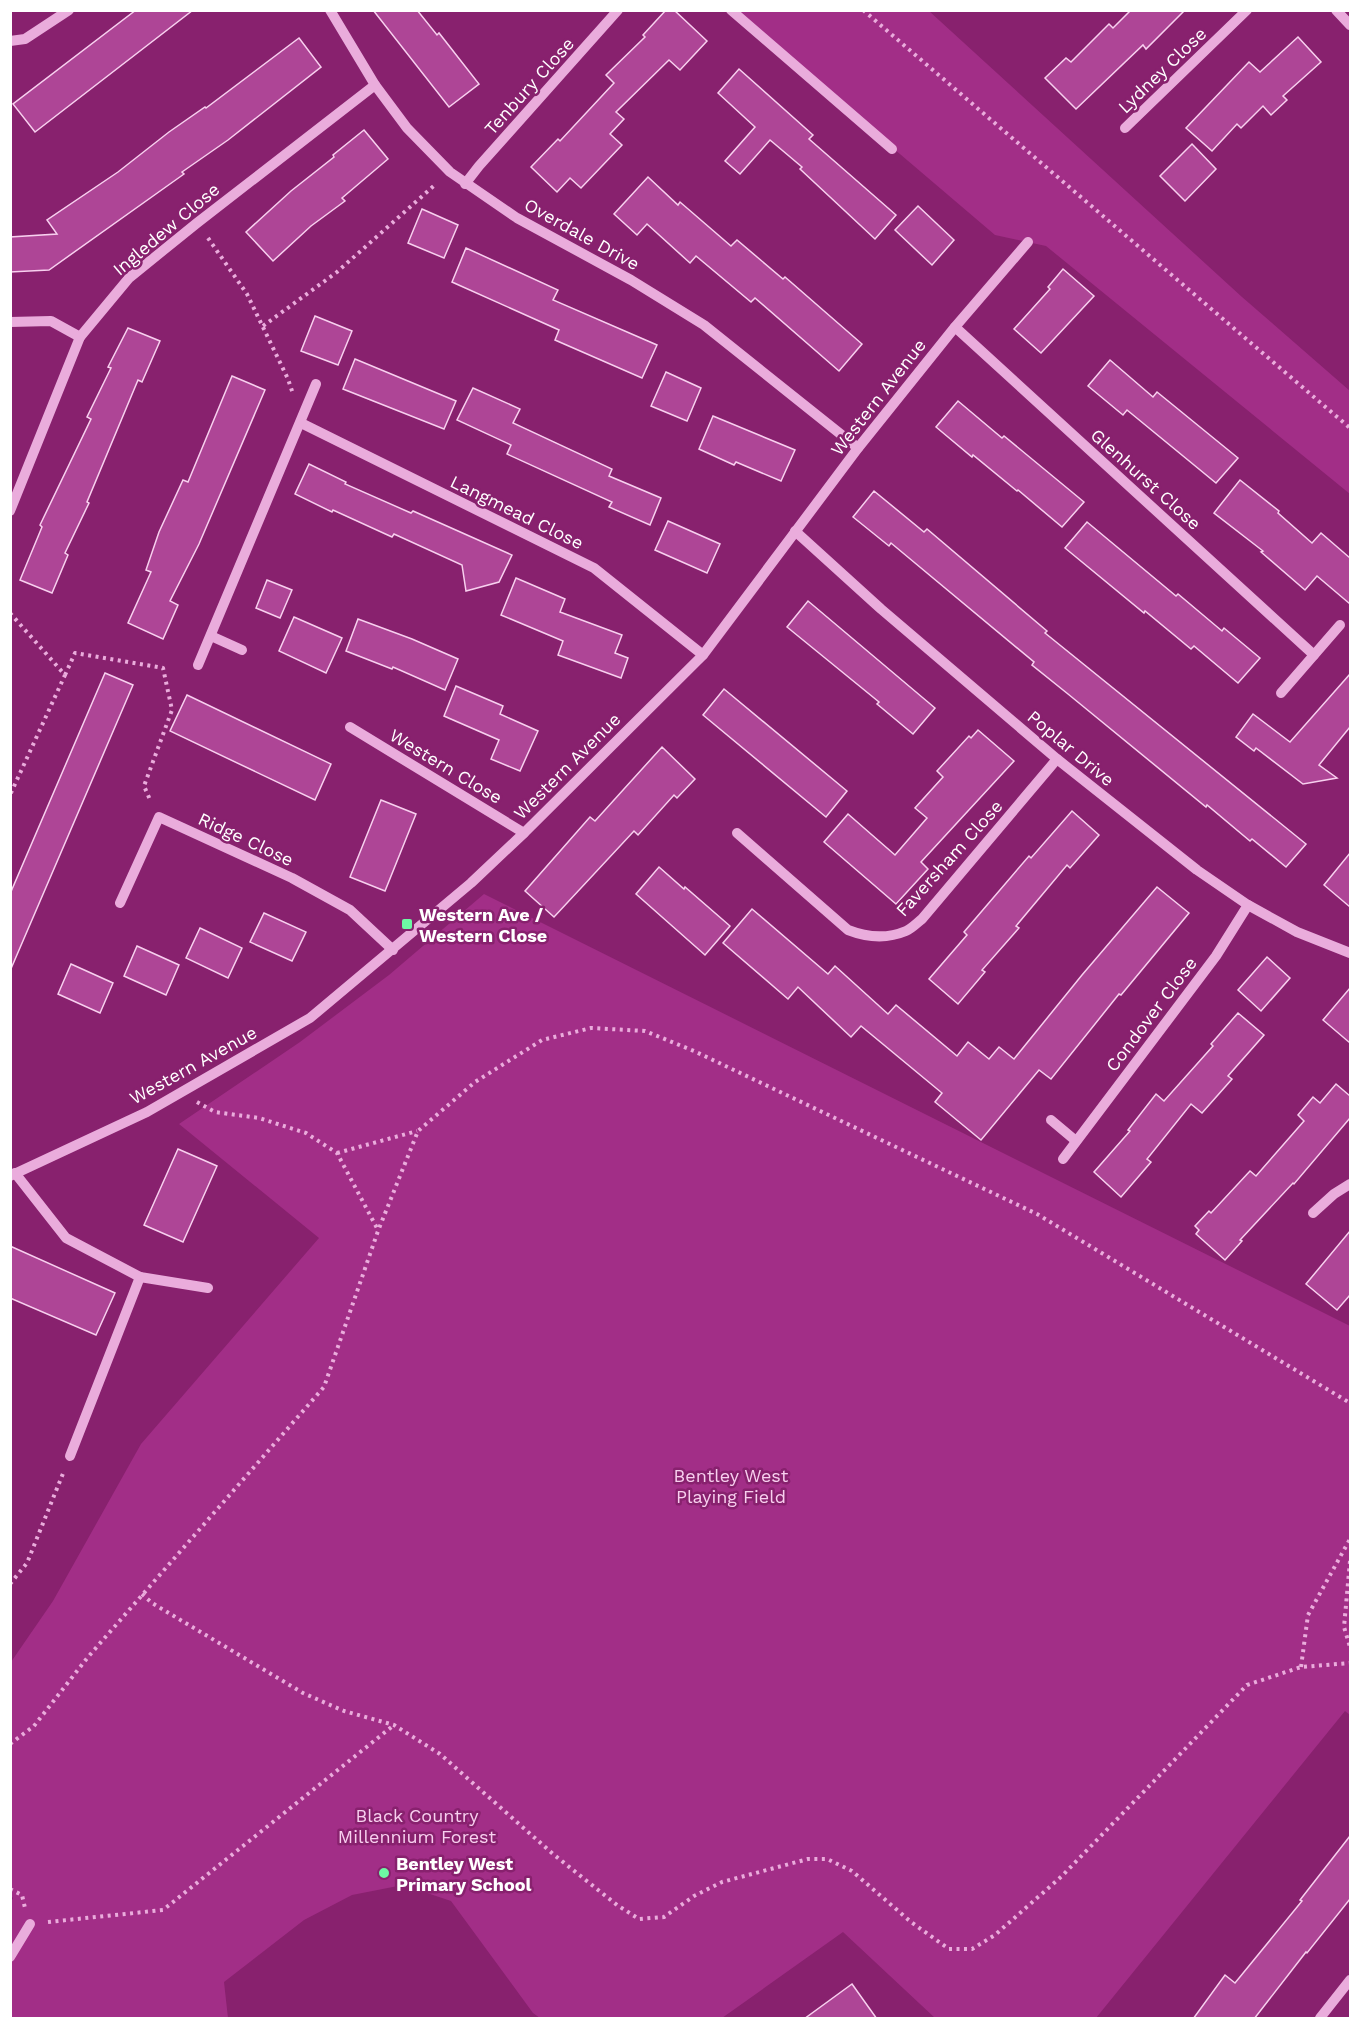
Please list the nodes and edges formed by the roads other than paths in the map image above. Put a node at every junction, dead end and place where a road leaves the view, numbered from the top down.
1 (69, 10) edge
2 (330, 10) edge
3 (618, 10) edge
4 (731, 10) edge
5 (1247, 10) edge
6 (1336, 10) edge
7 (1350, 25) edge
8 (10, 41) edge
9 (375, 85) junction
10 (1125, 128) dead end
11 (892, 149) dead end
12 (465, 184) junction
13 (1028, 242) dead end
14 (10, 322) edge
15 (955, 327) junction
16 (80, 337) junction
17 (316, 384) dead end
18 (301, 423) junction
19 (858, 448) junction
20 (10, 511) edge
21 (795, 531) junction
22 (1340, 625) dead end
23 (211, 636) junction
24 (242, 650) dead end
25 (703, 655) junction
26 (1314, 655) junction
27 (198, 665) dead end
28 (1281, 693) dead end
29 (350, 727) dead end
30 (1057, 759) junction
31 (525, 833) junction
32 (737, 833) dead end
33 (120, 903) dead end
34 (1248, 905) junction
35 (393, 950) junction
36 (1350, 953) edge
37 (1051, 1120) dead end
38 (1076, 1141) junction
39 (1063, 1159) dead end
40 (13, 1174) edge
41 (1350, 1184) edge
42 (1313, 1213) dead end
43 (140, 1277) junction
44 (208, 1288) dead end
45 (70, 1456) road end
46 (30, 1923) road end
47 (10, 1958) edge
48 (1350, 1980) edge
49 (1320, 2019) edge

1 - 8 street
2 - 9 street, Overdale Drive
3 - 12 street, Tenbury Close
4 - 11 street
5 - 10 street, Lydney Close
6 - 7 street
9 - 12 street, Overdale Drive
9 - 16 street, Ingledew Close
12 - 19 street, Overdale Drive
13 - 15 street, Western Avenue
14 - 16 street
15 - 19 street, Western Avenue
15 - 26 street, Glenhurst Close
16 - 20 street, Ingledew Close
17 - 18 street
18 - 23 street
18 - 25 street, Langmead Close
19 - 21 street, Western Avenue
21 - 25 street, Western Avenue
21 - 30 street, Poplar Drive
22 - 26 street
23 - 24 street
23 - 27 street
25 - 31 street, Western Avenue
26 - 28 street
29 - 31 street, Western Close
30 - 32 street, Faversham Close
30 - 34 street, Poplar Drive
31 - 35 street, Western Avenue
33 - 35 street, Ridge Close
34 - 36 street, Poplar Drive
34 - 38 street, Condover Close
35 - 40 street, Western Avenue
37 - 38 street
38 - 39 street, Condover Close
40 - 43 street
41 - 42 street
43 - 44 street
43 - 45 street
46 - 47 street
48 - 49 street

